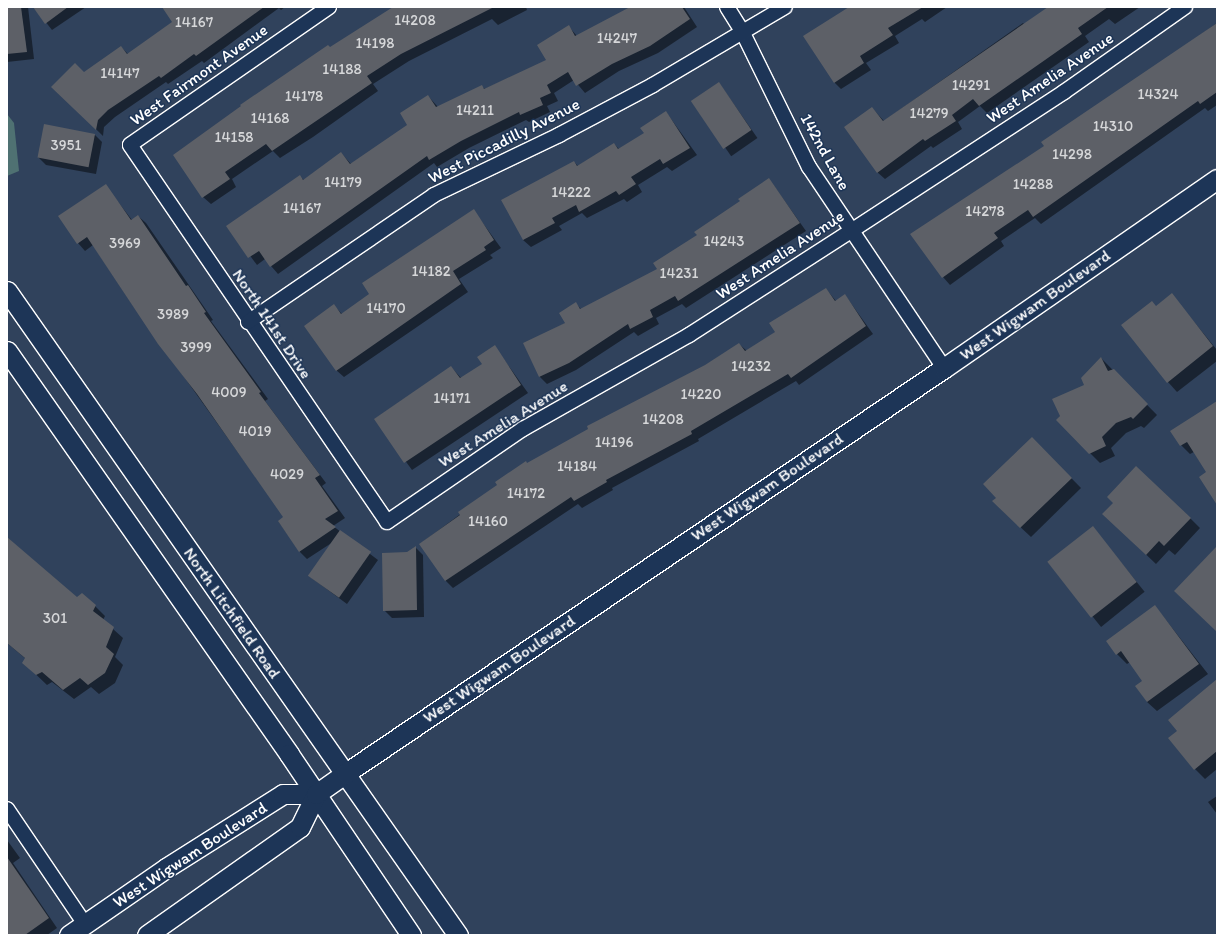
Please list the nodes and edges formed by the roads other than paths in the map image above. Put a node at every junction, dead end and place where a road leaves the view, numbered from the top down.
1 (329, 7) edge
2 (727, 7) edge
3 (785, 7) edge
4 (1185, 7) edge
5 (742, 31) junction
6 (130, 145) joint
7 (1217, 179) edge
8 (851, 231) junction
9 (7, 291) edge
10 (248, 322) junction
11 (7, 351) edge
12 (944, 368) junction
13 (387, 522) joint
14 (346, 773) junction
15 (316, 794) junction
16 (7, 809) edge
17 (85, 924) junction
18 (70, 935) edge
19 (147, 935) edge
20 (410, 935) edge
21 (458, 935) edge

1 - 6 street, West Fairmont Avenue
2 - 5 street, 142nd Lane
3 - 5 street, West Piccadilly Avenue
4 - 8 street, West Amelia Avenue
5 - 8 street, 142nd Lane
5 - 10 street, West Piccadilly Avenue
6 - 10 street, North 141st Drive
7 - 12 street, West Wigwam Boulevard
8 - 12 street, 142nd Lane
8 - 13 street, West Amelia Avenue
9 - 14 street, North Litchfield Road
10 - 13 street, North 141st Drive
11 - 15 street, North Litchfield Road
12 - 14 street, West Wigwam Boulevard
14 - 15 street, West Wigwam Boulevard
14 - 21 street, North Litchfield Road
15 - 17 street, West Wigwam Boulevard
15 - 19 street, West Wigwam Boulevard
15 - 20 street, North Litchfield Road
16 - 17 street
17 - 18 street, West Wigwam Boulevard

